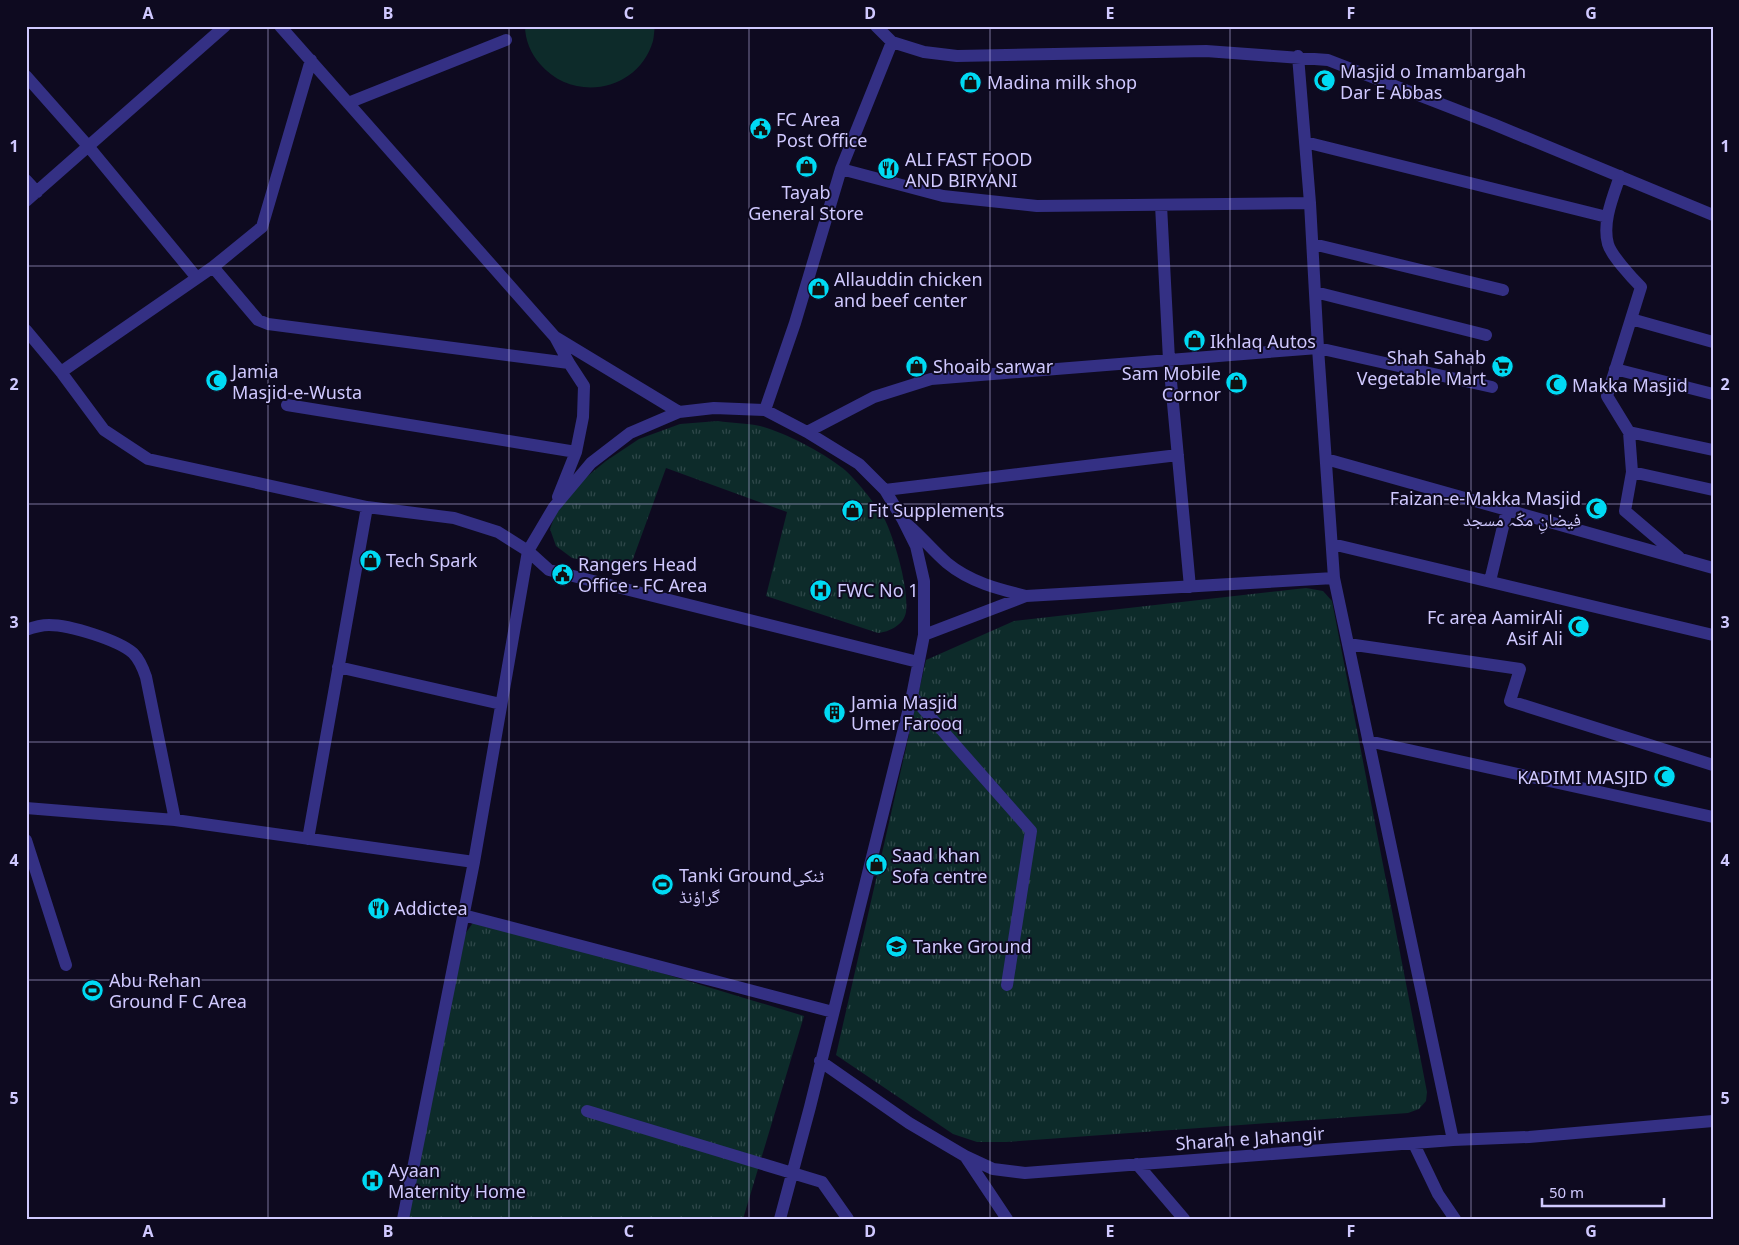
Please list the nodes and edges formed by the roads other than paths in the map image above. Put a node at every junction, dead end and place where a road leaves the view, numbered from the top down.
1 (225, 26) edge
2 (280, 26) edge
3 (876, 26) edge
4 (506, 40) dead end
5 (892, 42) junction
6 (1298, 56) junction
7 (310, 60) junction
8 (26, 76) edge
9 (348, 103) junction
10 (1305, 142) junction
11 (88, 146) junction
12 (841, 170) junction
13 (1620, 176) junction
14 (26, 180) edge
15 (36, 192) junction
16 (26, 201) edge
17 (1310, 203) junction
18 (1161, 205) junction
19 (1713, 215) edge
20 (1607, 217) junction
21 (1312, 244) junction
22 (213, 267) junction
23 (198, 278) junction
24 (1503, 290) dead end
25 (1315, 292) junction
26 (1631, 319) junction
27 (26, 330) edge
28 (1486, 336) dead end
29 (555, 338) junction
30 (1713, 342) edge
31 (1318, 348) junction
32 (1169, 360) junction
33 (569, 363) junction
34 (1615, 369) junction
35 (61, 372) junction
36 (1492, 387) dead end
37 (1713, 394) edge
38 (287, 405) dead end
39 (765, 410) junction
40 (679, 412) junction
41 (807, 432) junction
42 (1629, 432) junction
43 (1713, 450) edge
44 (576, 452) junction
45 (1178, 455) junction
46 (1326, 459) junction
47 (1632, 472) junction
48 (885, 490) junction
49 (1713, 490) edge
50 (367, 506) junction
51 (554, 507) junction
52 (1507, 510) junction
53 (903, 520) junction
54 (1332, 544) junction
55 (528, 551) junction
56 (1683, 560) junction
57 (1713, 568) edge
58 (1334, 578) junction
59 (1490, 582) junction
60 (1190, 586) junction
61 (1026, 596) junction
62 (26, 630) edge
63 (924, 635) junction
64 (1713, 635) edge
65 (1348, 644) junction
66 (918, 662) junction
67 (338, 667) junction
68 (912, 696) junction
69 (501, 704) junction
70 (1368, 741) junction
71 (1713, 765) edge
72 (26, 808) edge
73 (1713, 817) edge
74 (175, 820) junction
75 (308, 839) junction
76 (26, 840) edge
77 (474, 862) junction
78 (463, 915) junction
79 (66, 965) dead end
80 (1007, 985) dead end
81 (833, 1012) junction
82 (820, 1061) junction
83 (587, 1111) dead end
84 (1713, 1121) edge
85 (1453, 1140) junction
86 (1414, 1144) junction
87 (965, 1156) junction
88 (1137, 1164) junction
89 (792, 1173) junction
90 (403, 1219) edge
91 (780, 1219) edge
92 (848, 1219) edge
93 (1007, 1219) edge
94 (1184, 1219) edge
95 (1455, 1219) edge

1 - 11 street
2 - 7 street
3 - 5 street
4 - 9 street
5 - 6 street
5 - 12 street
6 - 10 street
6 - 13 street
7 - 9 street
7 - 22 street
8 - 11 street
9 - 29 street
10 - 17 street
10 - 20 street
11 - 15 street
11 - 23 street
12 - 18 street
12 - 39 street
13 - 19 street
13 - 20 street
14 - 15 street
15 - 16 street
17 - 18 street
17 - 21 street
18 - 32 street
20 - 26 street
21 - 24 street
21 - 25 street
22 - 23 street
22 - 33 street
23 - 35 street
25 - 28 street
25 - 31 street
26 - 30 street
26 - 34 street
27 - 35 street
29 - 33 street
29 - 40 street
31 - 32 street
31 - 36 street
31 - 46 street
32 - 41 street
32 - 45 street
33 - 44 street
34 - 37 street
34 - 42 street
35 - 50 street
38 - 44 street
39 - 40 street
39 - 41 street
40 - 51 street
41 - 48 street
42 - 43 street
42 - 47 street
44 - 51 street
45 - 48 street
45 - 60 street
46 - 52 street
46 - 54 street
47 - 49 street
47 - 56 street
48 - 53 street
50 - 55 street
50 - 67 street
51 - 55 street
52 - 56 street
52 - 59 street
53 - 61 street
53 - 63 street
54 - 58 street
54 - 59 street
55 - 66 street
55 - 69 street
56 - 57 street
58 - 60 street
58 - 65 street
59 - 64 street
60 - 61 street
61 - 63 street
62 - 74 street
63 - 66 street
65 - 70 street
65 - 71 street
66 - 68 street
67 - 69 street
67 - 75 street
68 - 80 street
68 - 81 street
69 - 77 street
70 - 73 street
70 - 85 street
72 - 74 street
74 - 75 street
75 - 77 street
76 - 79 street
77 - 78 street
78 - 81 street
78 - 90 street
81 - 82 street
82 - 87 street, Sharah e Jahangir
82 - 89 street
83 - 89 street
84 - 85 street, Sharah e Jahangir
85 - 86 street, Sharah e Jahangir
86 - 88 street, Sharah e Jahangir
86 - 95 street
87 - 88 street, Sharah e Jahangir
87 - 93 street
88 - 94 street
89 - 91 street
89 - 92 street

